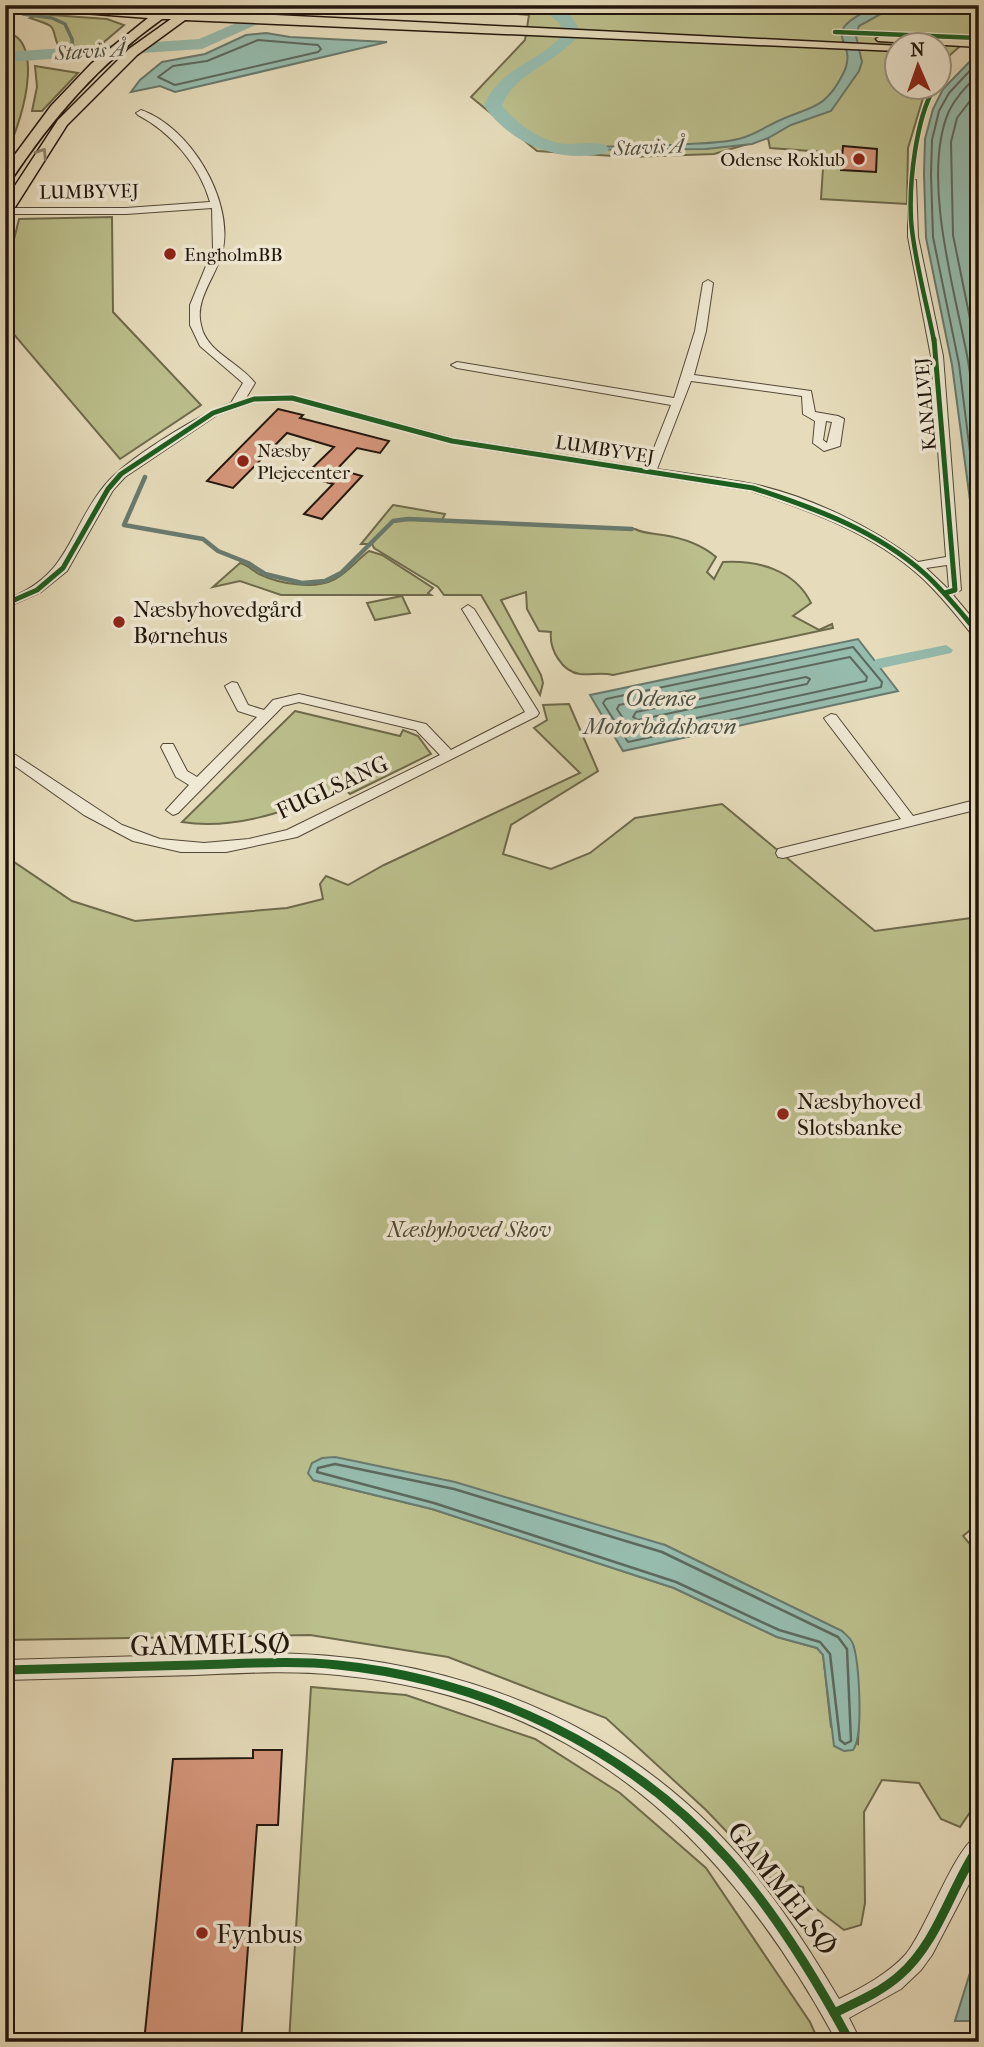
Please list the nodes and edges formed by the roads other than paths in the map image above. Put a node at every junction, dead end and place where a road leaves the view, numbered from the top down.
1 (22, 6) edge
2 (189, 9) edge
3 (165, 11) edge
4 (527, 27) junction
5 (979, 43) edge
6 (883, 46) edge
7 (126, 49) junction
8 (953, 49) edge
9 (979, 50) edge
10 (141, 113) dead end
11 (5, 179) edge
12 (913, 183) dead end
13 (215, 205) junction
14 (5, 212) edge
15 (708, 283) dead end
16 (457, 365) dead end
17 (686, 377) junction
18 (676, 402) junction
19 (237, 403) junction
20 (821, 418) dead end
21 (650, 472) junction
22 (952, 560) junction
23 (916, 566) junction
24 (945, 593) junction
25 (5, 604) edge
26 (468, 609) dead end
27 (979, 634) edge
28 (232, 686) dead end
29 (266, 715) junction
30 (831, 718) dead end
31 (168, 747) dead end
32 (5, 752) edge
33 (449, 756) junction
34 (198, 784) junction
35 (979, 804) edge
36 (173, 810) dead end
37 (910, 821) junction
38 (783, 853) dead end
39 (5, 1670) edge
40 (979, 1846) edge
41 (834, 2013) junction
42 (850, 2042) edge

1 - 3 main road
2 - 3 main road
2 - 4 main road
2 - 4 main road
2 - 7 main road
3 - 7 main road
4 - 5 main road
4 - 6 main road
7 - 11 main road
14 -> 7 main road
8 - 9 main road
10 - 13 street
12 - 22 street, KANALVEJ
13 - 14 street, LUMBYVEJ
13 - 19 street
15 - 17 street, LUMBYVEJ
16 - 18 street
17 - 18 street, LUMBYVEJ
17 - 20 street
18 - 21 street, LUMBYVEJ
19 - 21 street, LUMBYVEJ
19 - 25 street, LUMBYVEJ
21 - 23 street, LUMBYVEJ
22 - 23 street
22 - 24 street, KANALVEJ
23 - 24 street, LUMBYVEJ
24 - 27 street
26 - 33 street, FUGLSANG
28 - 29 street
29 - 33 street, FUGLSANG
29 - 34 street, FUGLSANG
30 - 37 street
31 - 34 street
32 - 33 street, FUGLSANG
34 - 36 street, FUGLSANG
35 - 37 street
37 - 38 street
39 - 41 street, GAMMELSØ
40 - 41 street
41 - 42 street, GAMMELSØ

